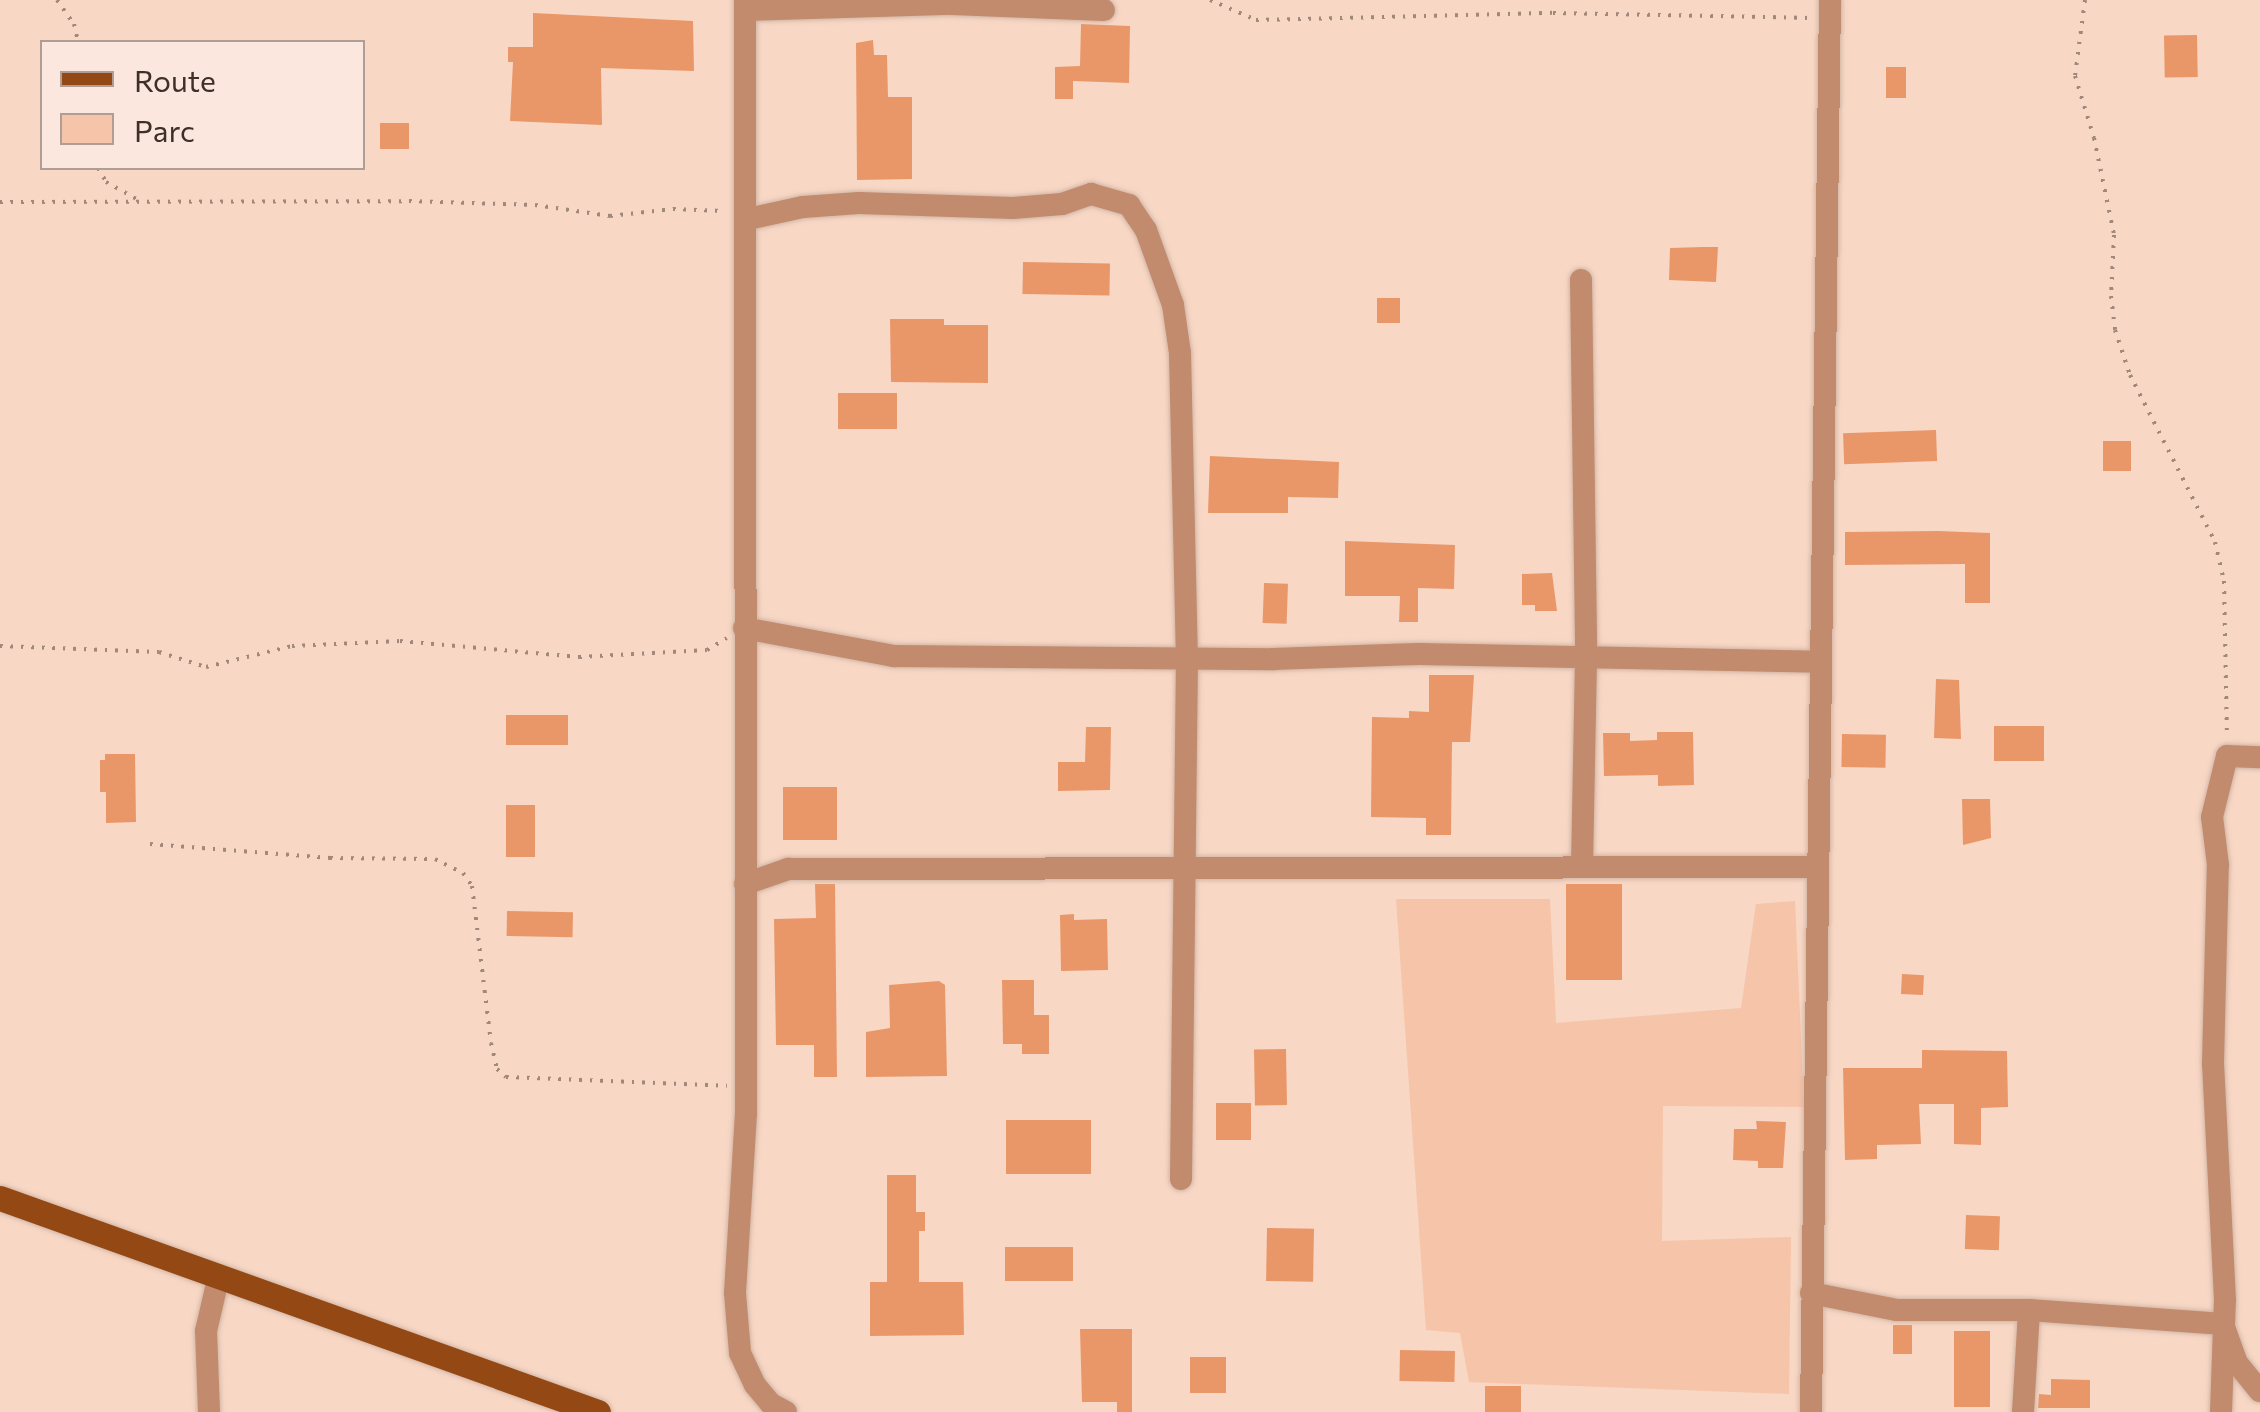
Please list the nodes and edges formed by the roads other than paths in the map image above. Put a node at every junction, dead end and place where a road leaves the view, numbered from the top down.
1 (745, 5) edge
2 (1104, 10) dead end
3 (1830, 10) edge
4 (748, 218) junction
5 (1581, 280) dead end
6 (744, 628) junction
7 (1187, 658) junction
8 (1586, 659) junction
9 (1820, 662) junction
10 (2260, 757) edge
11 (1184, 866) junction
12 (1582, 867) junction
13 (1816, 867) junction
14 (745, 884) junction
15 (1181, 1179) dead end
16 (0, 1198) edge
17 (219, 1275) junction
18 (1811, 1293) junction
19 (2030, 1310) junction
20 (2223, 1324) junction
21 (2260, 1391) edge
22 (209, 1412) edge
23 (598, 1412) edge
24 (786, 1412) edge
25 (1811, 1412) edge
26 (2023, 1412) edge
27 (2222, 1412) edge

1 - 2 street
1 - 4 street
3 - 9 street
4 - 6 street
4 - 7 street
5 - 8 street
6 - 7 street
6 - 14 street
7 - 8 street
7 - 11 street
8 - 9 street
8 - 12 street
9 - 13 street
10 - 20 street
11 - 12 street
11 - 14 street
11 - 15 street
12 - 13 street
13 - 18 street
14 - 24 street
16 - 17 main road
17 - 22 street
17 - 23 main road
18 - 19 street
18 - 25 street
19 - 20 street
19 - 26 street
20 - 21 street
20 - 27 street

